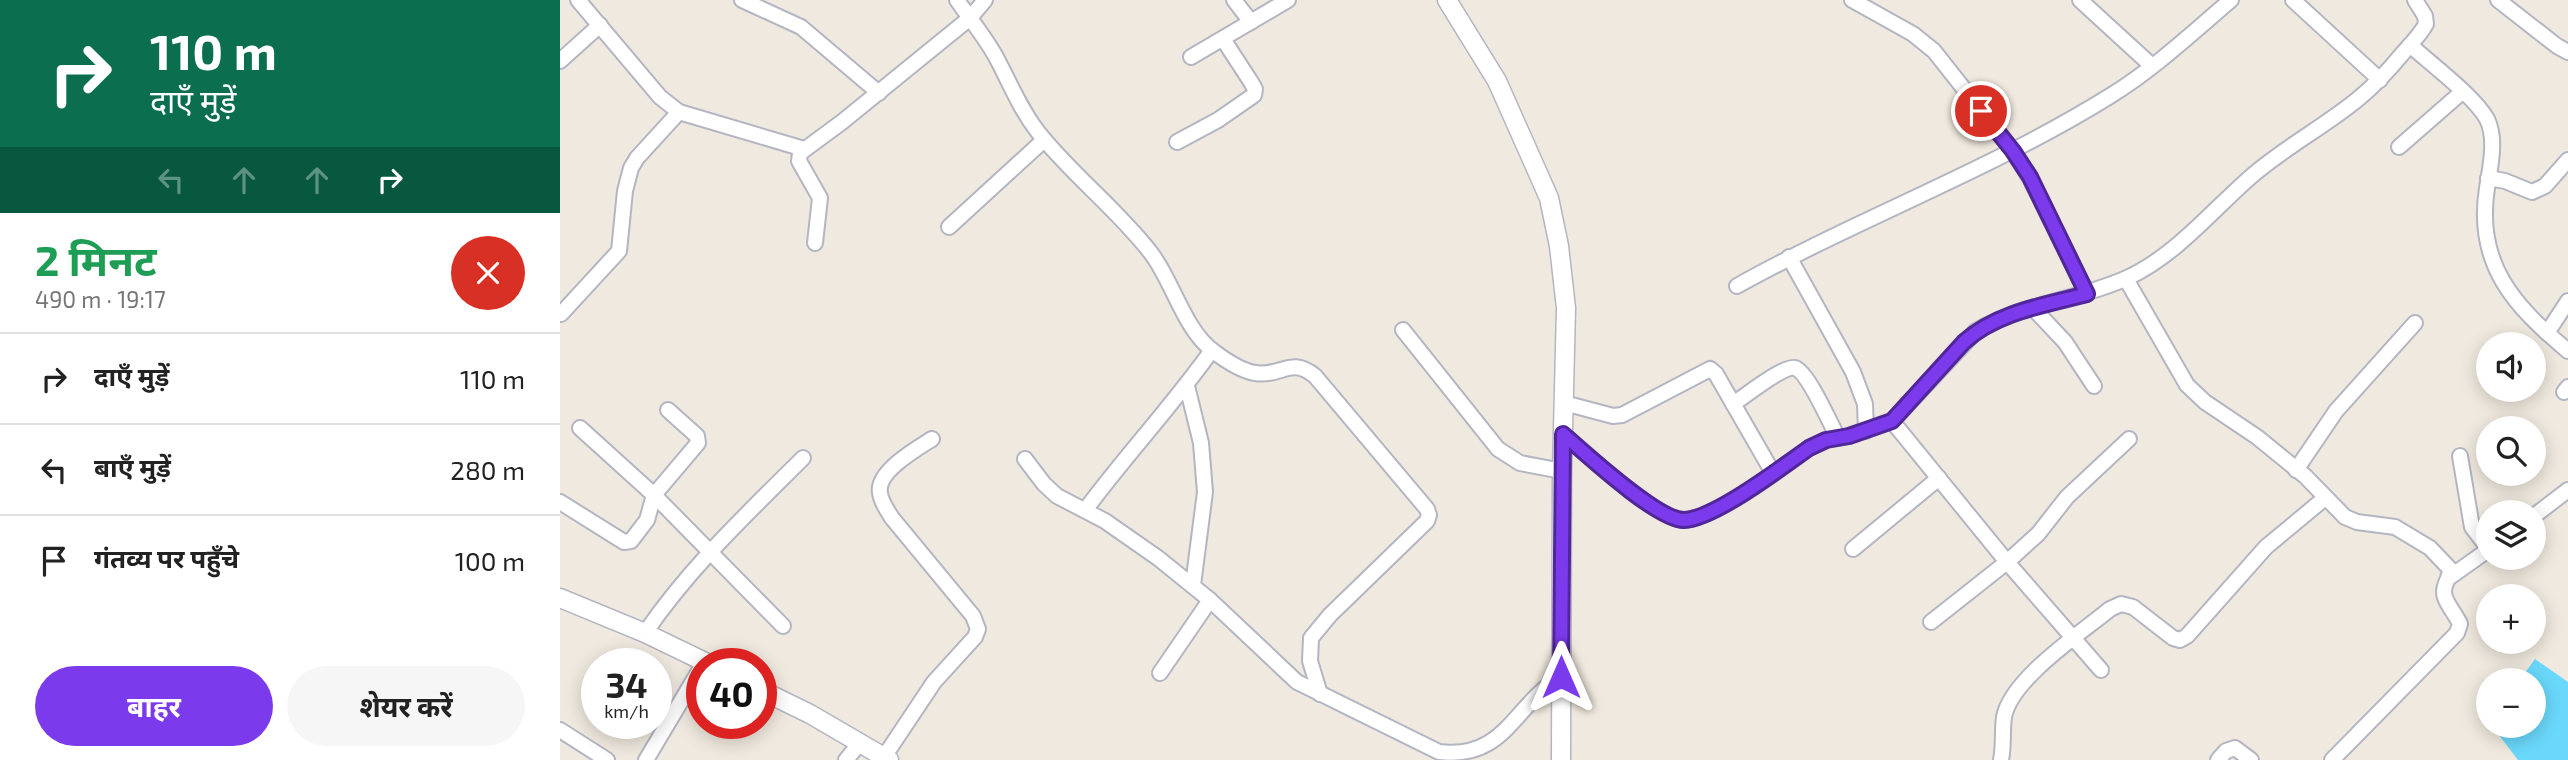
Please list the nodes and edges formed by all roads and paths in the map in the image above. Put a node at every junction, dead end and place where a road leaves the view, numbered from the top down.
1 (578, 0) edge
2 (742, 0) edge
3 (957, 0) edge
4 (985, 0) edge
5 (1234, 0) edge
6 (1288, 0) edge
7 (1447, 0) edge
8 (1852, 0) edge
9 (2080, 0) edge
10 (2231, 0) edge
11 (2293, 0) edge
12 (2415, 0) edge
13 (2498, 0) edge
14 (970, 18) junction
15 (1251, 22) junction
16 (600, 25) junction
17 (1223, 38) junction
18 (2410, 45) junction
19 (2568, 52) edge
20 (1191, 57) dead end
21 (560, 61) edge
22 (2152, 66) junction
23 (2380, 80) junction
24 (2462, 92) junction
25 (879, 93) junction
26 (679, 112) junction
27 (1044, 140) junction
28 (1177, 142) dead end
29 (2399, 147) dead end
30 (804, 149) junction
31 (2013, 151) junction
32 (2568, 160) edge
33 (2488, 178) junction
34 (949, 227) dead end
35 (815, 243) dead end
36 (1789, 257) junction
37 (2126, 279) junction
38 (1737, 286) dead end
39 (2087, 294) junction
40 (2568, 301) edge
41 (2033, 308) junction
42 (561, 314) edge
43 (2415, 323) dead end
44 (1403, 330) dead end
45 (2547, 333) junction
46 (1212, 350) junction
47 (2568, 351) edge
48 (1186, 386) junction
49 (2094, 386) dead end
50 (1564, 403) junction
51 (1733, 404) junction
52 (668, 410) dead end
53 (1892, 421) junction
54 (580, 428) dead end
55 (1866, 431) junction
56 (1563, 434) junction
57 (1838, 438) junction
58 (932, 439) dead end
59 (2129, 439) dead end
60 (2460, 456) dead end
61 (803, 458) dead end
62 (1025, 459) dead end
63 (2296, 470) junction
64 (1562, 471) junction
65 (1773, 473) junction
66 (1939, 478) junction
67 (2568, 491) edge
68 (654, 495) junction
69 (2325, 498) junction
70 (560, 502) edge
71 (2546, 507) edge
72 (1086, 509) junction
73 (2476, 532) edge
74 (1853, 549) dead end
75 (709, 552) junction
76 (2476, 558) edge
77 (2007, 562) junction
78 (2450, 577) junction
79 (1193, 586) junction
80 (560, 598) edge
81 (1210, 600) junction
82 (1931, 622) dead end
83 (783, 626) dead end
84 (645, 633) junction
85 (2073, 639) junction
86 (686, 655) edge
87 (2101, 670) dead end
88 (1160, 673) dead end
89 (1561, 677) junction
90 (686, 694) edge
91 (1320, 694) junction
92 (777, 698) edge
93 (560, 730) edge
94 (859, 744) junction
95 (887, 758) edge
96 (607, 760) edge
97 (646, 760) edge
98 (846, 760) edge
99 (1561, 760) edge
100 (2001, 760) edge
101 (2218, 760) edge
102 (2251, 760) edge
103 (2332, 760) edge

1 - 16 street
2 - 25 street
3 - 14 street
4 - 14 street
5 - 15 street
6 - 15 street
7 - 50 street
8 - 31 street
9 - 22 street
10 - 22 street
11 - 23 street
12 - 18 street
13 - 19 street
14 - 25 street
14 - 27 street
15 - 17 street
16 - 21 street
16 - 26 street
17 - 20 street
17 - 28 street
18 - 23 street
18 - 24 street
22 - 31 street
23 - 37 street
24 - 29 street
24 - 33 street
25 - 30 street
26 - 30 street
26 - 42 street
27 - 34 street
27 - 46 street
30 - 35 street
31 - 36 street
31 - 39 street
32 - 33 street
33 - 45 street
36 - 38 street
36 - 55 street
37 - 39 street
37 - 63 street
39 - 41 street
40 - 45 street
41 - 49 street
41 - 53 street
43 - 63 street
44 - 64 street
45 - 47 street
46 - 48 street
46 - 91 street
48 - 72 street
48 - 79 street
50 - 51 street
50 - 56 street
51 - 57 street
51 - 65 street
52 - 68 street
53 - 55 street
53 - 66 street
54 - 68 street
55 - 57 street
56 - 64 street
56 - 65 street
57 - 65 street
58 - 95 street
59 - 77 street
60 - 73 street
61 - 75 street
62 - 72 street
63 - 69 street
64 - 89 street
66 - 74 street
66 - 77 street
67 - 71 street
68 - 70 street
68 - 75 street
69 - 78 street
69 - 85 street
72 - 79 street
75 - 83 street
75 - 84 street
76 - 78 street
77 - 82 street
77 - 85 street
78 - 103 street
79 - 81 street
80 - 84 street
81 - 88 street
81 - 91 street
84 - 86 street
85 - 87 street
85 - 100 street
89 - 91 street
89 - 99 street
90 - 97 street
92 - 94 street
93 - 96 street
94 - 95 street
94 - 98 street
101 - 102 street

